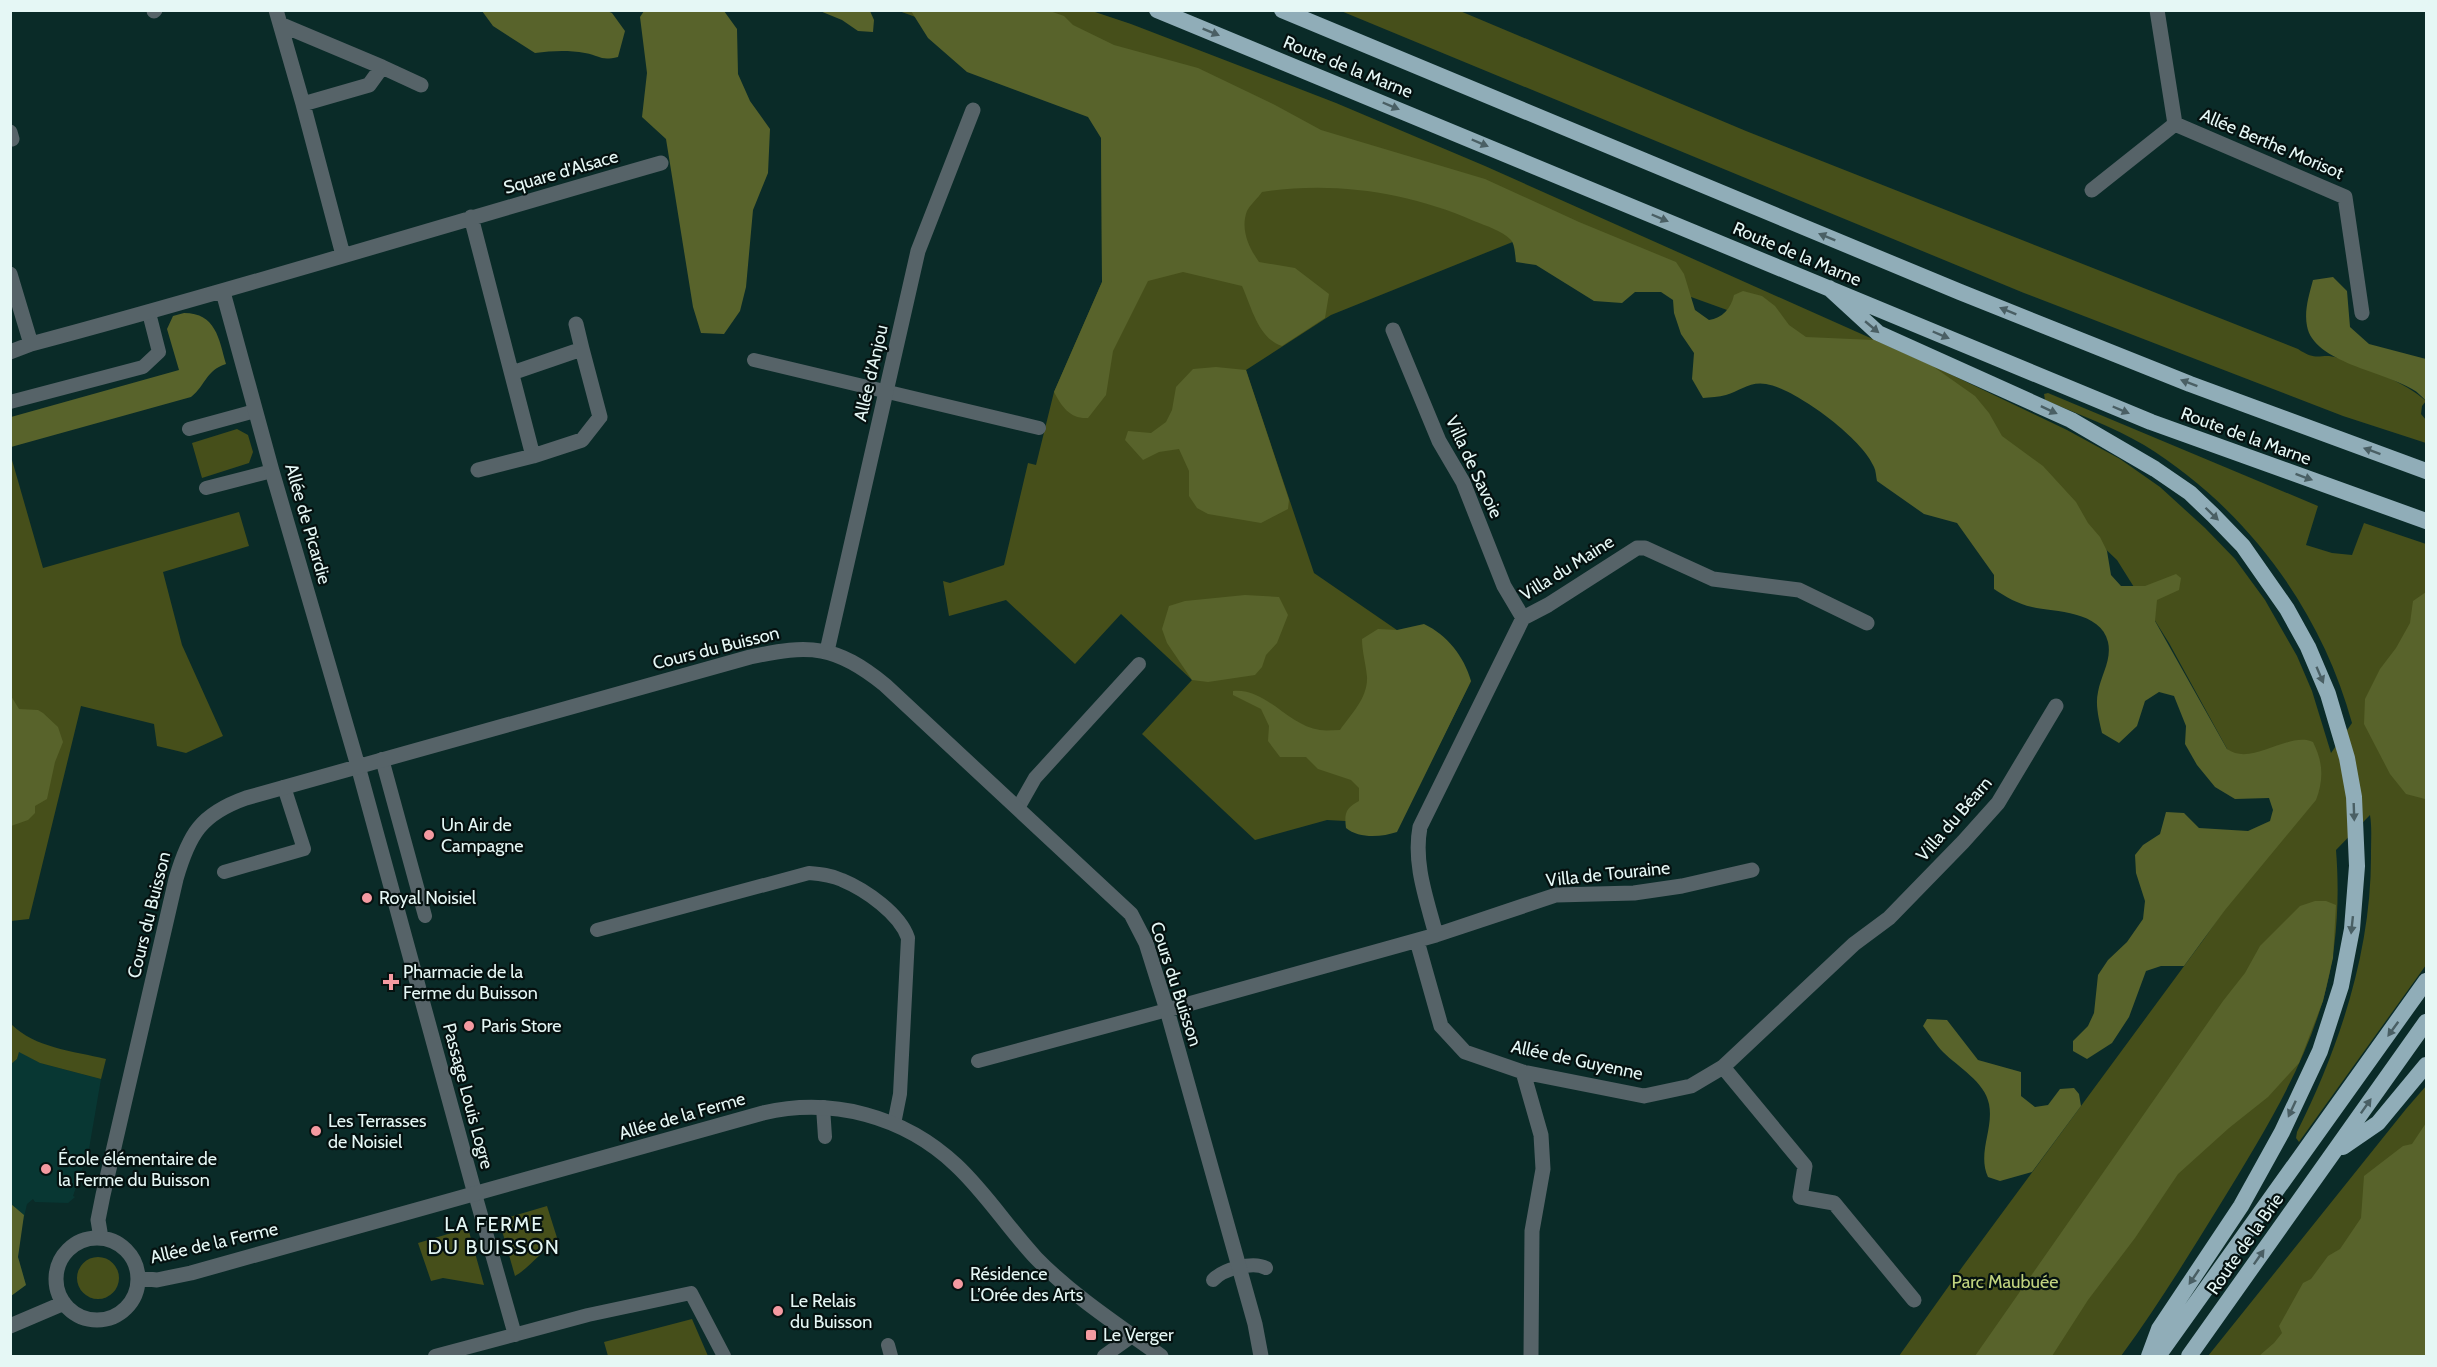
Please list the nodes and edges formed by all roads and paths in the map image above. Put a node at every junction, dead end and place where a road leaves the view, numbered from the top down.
1 (1157, 10) edge
2 (1282, 10) edge
3 (2157, 10) edge
4 (279, 18) edge
5 (382, 68) junction
6 (421, 84) dead end
7 (303, 104) junction
8 (973, 110) dead end
9 (2175, 124) junction
10 (10, 132) edge
11 (10, 139) edge
12 (661, 163) dead end
13 (2092, 190) dead end
14 (471, 217) junction
15 (343, 255) junction
16 (10, 274) edge
17 (1829, 288) junction
18 (223, 292) junction
19 (149, 313) junction
20 (2362, 313) dead end
21 (576, 324) dead end
22 (1393, 330) dead end
23 (31, 344) junction
24 (582, 349) junction
25 (10, 352) edge
26 (754, 360) dead end
27 (512, 373) junction
28 (886, 392) junction
29 (10, 402) edge
30 (255, 411) junction
31 (1039, 428) dead end
32 (189, 429) dead end
33 (533, 456) junction
34 (478, 470) dead end
35 (272, 471) junction
36 (2427, 471) edge
37 (206, 488) dead end
38 (2427, 521) edge
39 (1523, 618) junction
40 (1867, 622) dead end
41 (827, 651) junction
42 (1139, 664) dead end
43 (2056, 706) dead end
44 (382, 759) junction
45 (358, 766) junction
46 (284, 787) junction
47 (1018, 808) junction
48 (1752, 870) dead end
49 (224, 872) dead end
50 (425, 916) dead end
51 (1888, 918) joint
52 (597, 930) dead end
53 (1436, 935) junction
54 (1417, 941) junction
55 (2427, 981) edge
56 (1167, 1010) junction
57 (2427, 1022) edge
58 (978, 1061) dead end
59 (2427, 1065) edge
60 (1723, 1067) junction
61 (1522, 1072) junction
62 (823, 1107) junction
63 (894, 1124) junction
64 (825, 1137) dead end
65 (2332, 1154) junction
66 (475, 1194) junction
67 (100, 1238) junction
68 (1239, 1268) junction
69 (1266, 1268) dead end
70 (138, 1278) junction
71 (1213, 1280) dead end
72 (1914, 1300) dead end
73 (64, 1303) junction
74 (10, 1326) edge
75 (515, 1335) junction
76 (1132, 1336) junction
77 (435, 1356) edge
78 (724, 1356) edge
79 (1104, 1356) edge
80 (1161, 1356) edge
81 (1261, 1356) edge
82 (1531, 1356) edge
83 (2149, 1356) edge
84 (2158, 1356) edge
85 (2189, 1356) edge

1 -> 17 highway, Route de la Marne
36 -> 2 highway, Route de la Marne
3 - 9 street, Allée Berthe Morisot
4 - 5 street
4 - 7 street
5 - 6 street
5 - 7 street
7 - 15 street
8 - 28 street, Allée d'Anjou
9 - 13 street, Allée Berthe Morisot
9 - 20 street, Allée Berthe Morisot
10 - 11 street
12 - 14 street, Square d'Alsace
14 - 15 street
14 - 27 street
15 - 18 street
16 - 23 street
17 -> 38 highway, Route de la Marne
17 -> 83 highway
18 - 19 street
18 - 30 street, Allée de Picardie
19 - 23 street
19 - 29 lane
21 - 24 street
22 - 39 street, Villa de Savoie
23 - 25 street
24 - 27 street
24 - 33 street
26 - 28 lane
27 - 33 street
28 - 31 lane
28 - 41 street, Allée d'Anjou
30 - 32 lane
30 - 35 street, Allée de Picardie
33 - 34 street
35 - 37 lane
35 - 45 street, Allée de Picardie
39 - 40 street, Villa du Maine
39 - 53 street
41 - 44 street, Cours du Buisson
41 - 47 street, Cours du Buisson
42 - 47 lane
43 - 51 street, Villa du Béarn
44 - 45 street, Cours du Buisson
44 - 50 lane
45 - 46 street, Cours du Buisson
45 - 66 street, Passage Louis Logre
46 - 49 lane
46 - 67 street, Cours du Buisson
47 - 56 street, Cours du Buisson
48 - 53 street, Villa de Touraine
51 - 60 street, Allée de Guyenne
52 - 63 lane
53 - 54 street
54 - 56 street
54 - 61 street, Allée de Guyenne
55 -> 84 highway
56 - 58 lane
56 - 68 street, Cours du Buisson
65 -> 57 highway, Route de la Brie
59 - 65 highway
60 - 61 street, Allée de Guyenne
60 - 72 street
61 - 82 street
62 - 63 street, Allée de la Ferme
62 - 64 lane
62 - 66 street, Allée de la Ferme
63 - 76 street, Allée de la Ferme
85 -> 65 highway, Route de la Brie
66 - 70 street, Allée de la Ferme
66 - 75 lane
67 - 70 street
67 - 73 street
68 - 69 lane
68 - 71 lane
68 - 81 street, Cours du Buisson
70 - 73 street
73 - 74 street
75 - 77 lane
75 - 78 lane
76 - 79 lane
76 - 80 street, Allée de la Ferme

